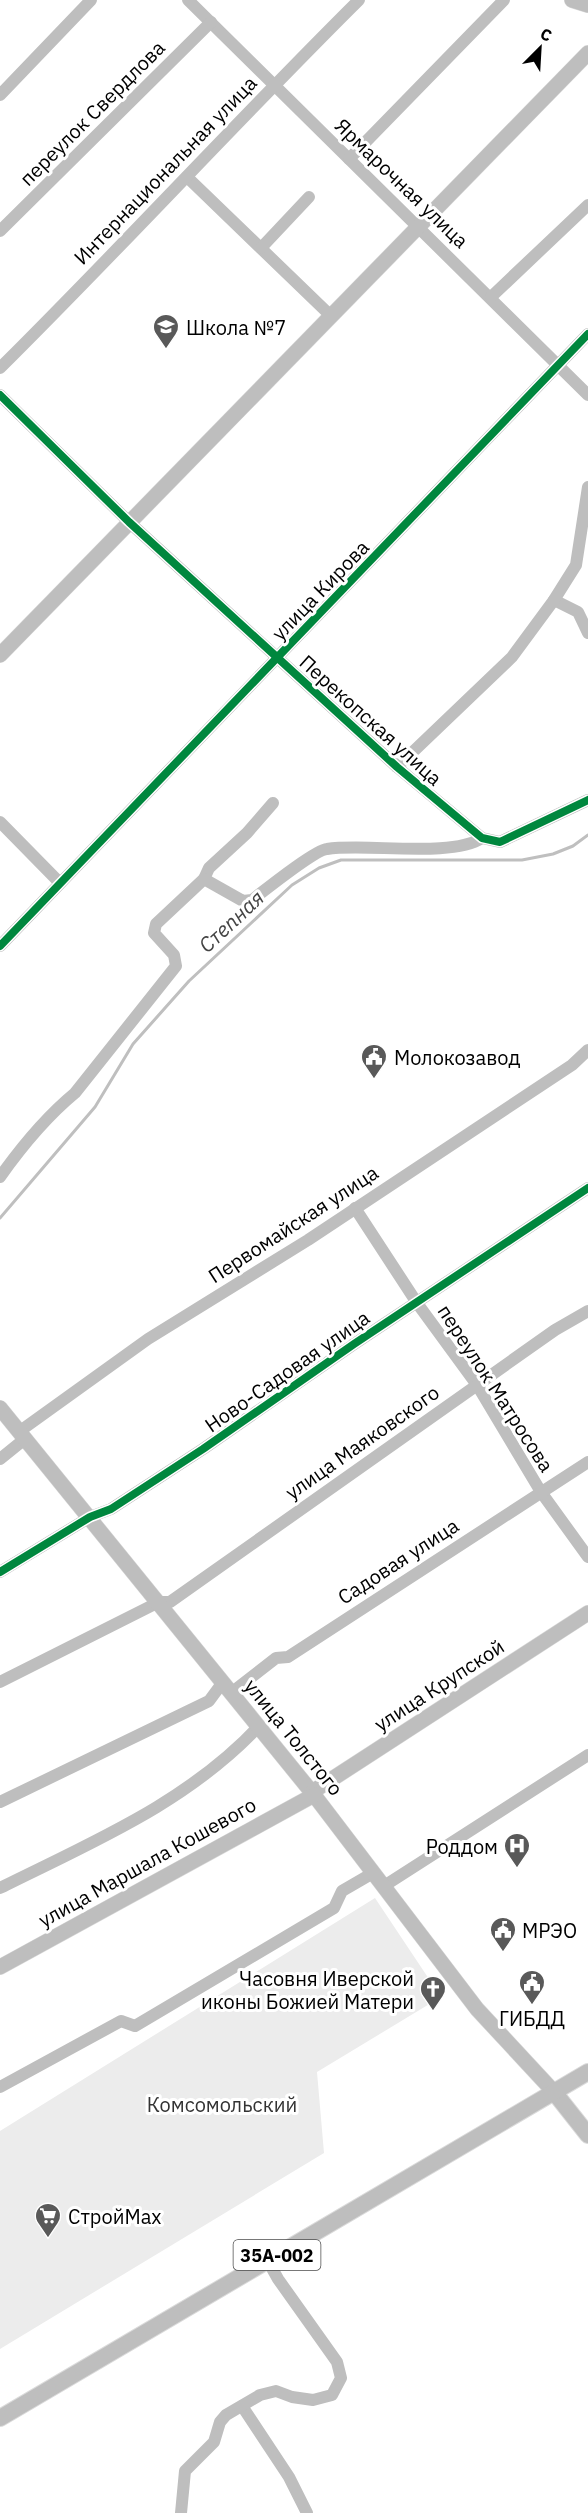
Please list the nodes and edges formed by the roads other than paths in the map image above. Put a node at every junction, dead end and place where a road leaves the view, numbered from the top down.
1 (91, 0) edge
2 (188, 0) edge
3 (359, 0) edge
4 (504, 0) edge
5 (572, 0) edge
6 (588, 5) edge
7 (211, 22) junction
8 (588, 53) edge
9 (273, 85) junction
10 (0, 95) edge
11 (349, 159) junction
12 (187, 177) junction
13 (309, 197) dead end
14 (588, 205) edge
15 (418, 226) junction
16 (0, 231) edge
17 (261, 248) junction
18 (491, 297) junction
19 (331, 315) junction
20 (588, 334) edge
21 (558, 365) junction
22 (0, 368) edge
23 (588, 394) edge
24 (0, 395) edge
25 (588, 488) edge
26 (129, 522) junction
27 (554, 600) junction
28 (588, 633) edge
29 (0, 655) edge
30 (276, 658) junction
31 (397, 767) junction
32 (588, 800) edge
33 (273, 803) dead end
34 (0, 822) edge
35 (482, 838) junction
36 (204, 879) junction
37 (59, 882) junction
38 (0, 946) edge
39 (588, 1050) edge
40 (0, 1177) edge
41 (588, 1188) edge
42 (355, 1208) junction
43 (417, 1303) junction
44 (588, 1311) edge
45 (477, 1385) junction
46 (0, 1408) edge
47 (23, 1434) junction
48 (0, 1459) edge
49 (588, 1462) edge
50 (541, 1492) junction
51 (90, 1517) junction
52 (588, 1557) edge
53 (0, 1572) edge
54 (159, 1602) junction
55 (588, 1613) edge
56 (0, 1682) edge
57 (227, 1688) junction
58 (259, 1726) junction
59 (588, 1755) edge
60 (313, 1794) junction
61 (0, 1802) edge
62 (373, 1873) junction
63 (384, 1886) junction
64 (0, 1888) edge
65 (0, 1967) edge
66 (588, 2072) edge
67 (0, 2087) edge
68 (554, 2092) junction
69 (588, 2135) edge
70 (268, 2260) junction
71 (242, 2406) junction
72 (0, 2418) edge
73 (181, 2513) edge
74 (307, 2513) edge

1 - 10 street
2 - 7 street, Ярмарочная улица
3 - 9 street, Интернациональная улица
4 - 11 street
5 - 6 main road
7 - 9 street, Ярмарочная улица
7 - 16 street, переулок Свердлова
8 - 15 main road
9 - 11 street, Ярмарочная улица
9 - 12 street, Интернациональная улица
11 - 15 street, Ярмарочная улица
12 - 17 street
12 - 22 street, Интернациональная улица
13 - 17 street
14 - 18 street
15 - 18 street, Ярмарочная улица
15 - 19 main road
17 - 19 street
18 - 21 street, Ярмарочная улица
19 - 26 main road
20 - 21 street, улица Кирова
21 - 23 street, Ярмарочная улица
21 - 30 street, улица Кирова
24 - 26 street, Перекопская улица
25 - 27 street
26 - 29 main road
26 - 30 street, Перекопская улица
27 - 28 street
27 - 31 street
30 - 31 street, Перекопская улица
30 - 37 street, улица Кирова
31 - 35 street, Перекопская улица
32 - 35 street
33 - 36 street
34 - 37 street
35 - 36 street
36 - 40 street
37 - 38 street, улица Кирова
39 - 42 street, Первомайская улица
41 - 43 street, Ново-Садовая улица
42 - 43 street, переулок Матросова
42 - 47 street, Первомайская улица
43 - 45 street, переулок Матросова
43 - 51 street, Ново-Садовая улица
44 - 45 street, улица Маяковского
45 - 50 street, переулок Матросова
45 - 54 street, улица Маяковского
46 - 47 main road, улица Толстого
47 - 48 street, Первомайская улица
47 - 51 main road, улица Толстого
49 - 50 street, Садовая улица
50 - 52 street, переулок Матросова
50 - 57 street, Садовая улица
51 - 53 street, Ново-Садовая улица
51 - 54 main road, улица Толстого
54 - 56 street, улица Маяковского
54 - 57 main road, улица Толстого
55 - 60 main road, улица Крупской
57 - 58 main road, улица Толстого
57 - 61 street, Садовая улица
58 - 60 main road, улица Толстого
58 - 64 street
59 - 63 street
60 - 62 main road, улица Толстого
60 - 65 main road, улица Маршала Кошевого
62 - 63 main road, улица Толстого
62 - 67 street
63 - 68 main road, улица Толстого
66 - 68 highway, 35А-002
68 - 69 highway
68 - 70 highway, 35А-002
70 - 71 street
70 - 72 highway, 35А-002
71 - 73 street
71 - 74 street

